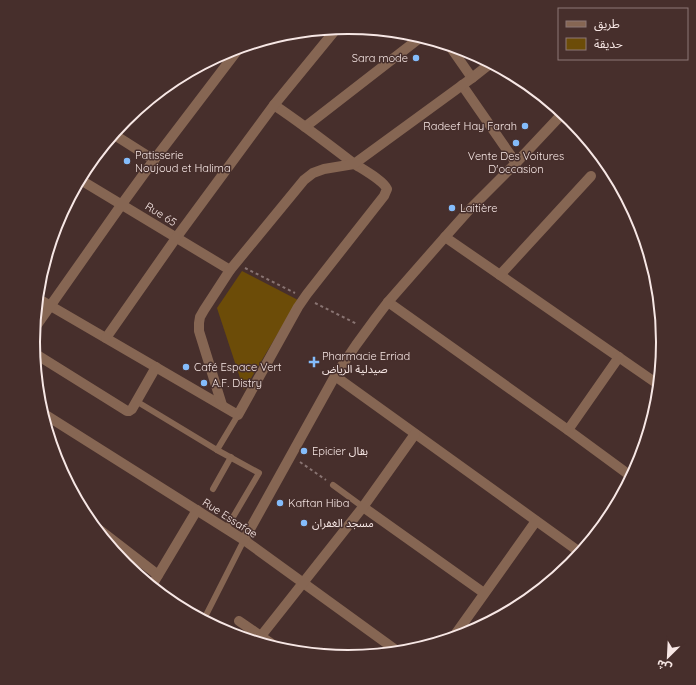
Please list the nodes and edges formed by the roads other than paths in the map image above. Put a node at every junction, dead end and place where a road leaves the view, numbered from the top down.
1 (327, 35) edge
2 (415, 42) edge
3 (454, 53) edge
4 (233, 56) edge
5 (486, 67) edge
6 (472, 78) junction
7 (462, 86) junction
8 (274, 104) junction
9 (559, 118) edge
10 (305, 127) junction
11 (119, 136) edge
12 (154, 160) junction
13 (516, 163) junction
14 (354, 164) junction
15 (591, 176) dead end
16 (85, 182) edge
17 (122, 204) junction
18 (445, 236) junction
19 (176, 238) junction
20 (230, 270) junction
21 (500, 275) junction
22 (42, 301) edge
23 (388, 302) junction
24 (50, 306) junction
25 (40, 320) edge
26 (106, 338) junction
27 (40, 357) edge
28 (619, 357) junction
29 (156, 367) junction
30 (335, 376) junction
31 (654, 382) edge
32 (136, 401) junction
33 (222, 405) junction
34 (238, 415) junction
35 (49, 417) edge
36 (568, 430) junction
37 (414, 434) junction
38 (217, 450) junction
39 (231, 457) junction
40 (627, 474) edge
41 (333, 485) road end
42 (213, 489) dead end
43 (364, 507) junction
44 (197, 510) junction
45 (536, 521) junction
46 (226, 529) junction
47 (109, 537) edge
48 (244, 540) junction
49 (576, 550) edge
50 (158, 575) junction
51 (154, 582) edge
52 (303, 583) junction
53 (484, 593) junction
54 (206, 616) edge
55 (239, 621) dead end
56 (457, 631) edge
57 (261, 636) junction
58 (266, 640) edge
59 (392, 647) edge

1 - 8 street
2 - 10 street
3 - 6 street
4 - 12 street
5 - 6 street
6 - 7 street
7 - 13 street
7 - 14 street
8 - 10 street
8 - 19 street
9 - 13 street
10 - 14 street
11 - 12 street
12 - 17 street
13 - 18 street
14 - 20 street
14 - 34 street
15 - 21 street
16 - 17 street, Rue 65
17 - 19 street, Rue 65
17 - 24 street
18 - 21 street
18 - 23 street
19 - 20 street, Rue 65
19 - 26 street
20 - 33 street
21 - 28 street
22 - 24 street
23 - 30 street
23 - 36 street
24 - 25 street
24 - 26 street
26 - 29 street
27 - 32 street
28 - 31 street
28 - 36 street
29 - 32 street
29 - 33 street
30 - 37 street
30 - 48 street
32 - 38 lane
33 - 34 street
34 - 38 lane
35 - 44 street, Rue Essafae
36 - 40 street
37 - 43 street
37 - 45 street
38 - 39 lane
39 - 42 lane
39 - 46 lane
41 - 43 lane
43 - 52 street
43 - 53 street
44 - 46 street, Rue Essafae
44 - 50 street
45 - 49 street
45 - 53 street
46 - 48 street, Rue Essafae
47 - 50 street
48 - 52 street, Rue Essafae
48 - 54 lane
50 - 51 street
52 - 57 street
52 - 59 street, Rue Essafae
53 - 56 street
55 - 57 street
57 - 58 street

